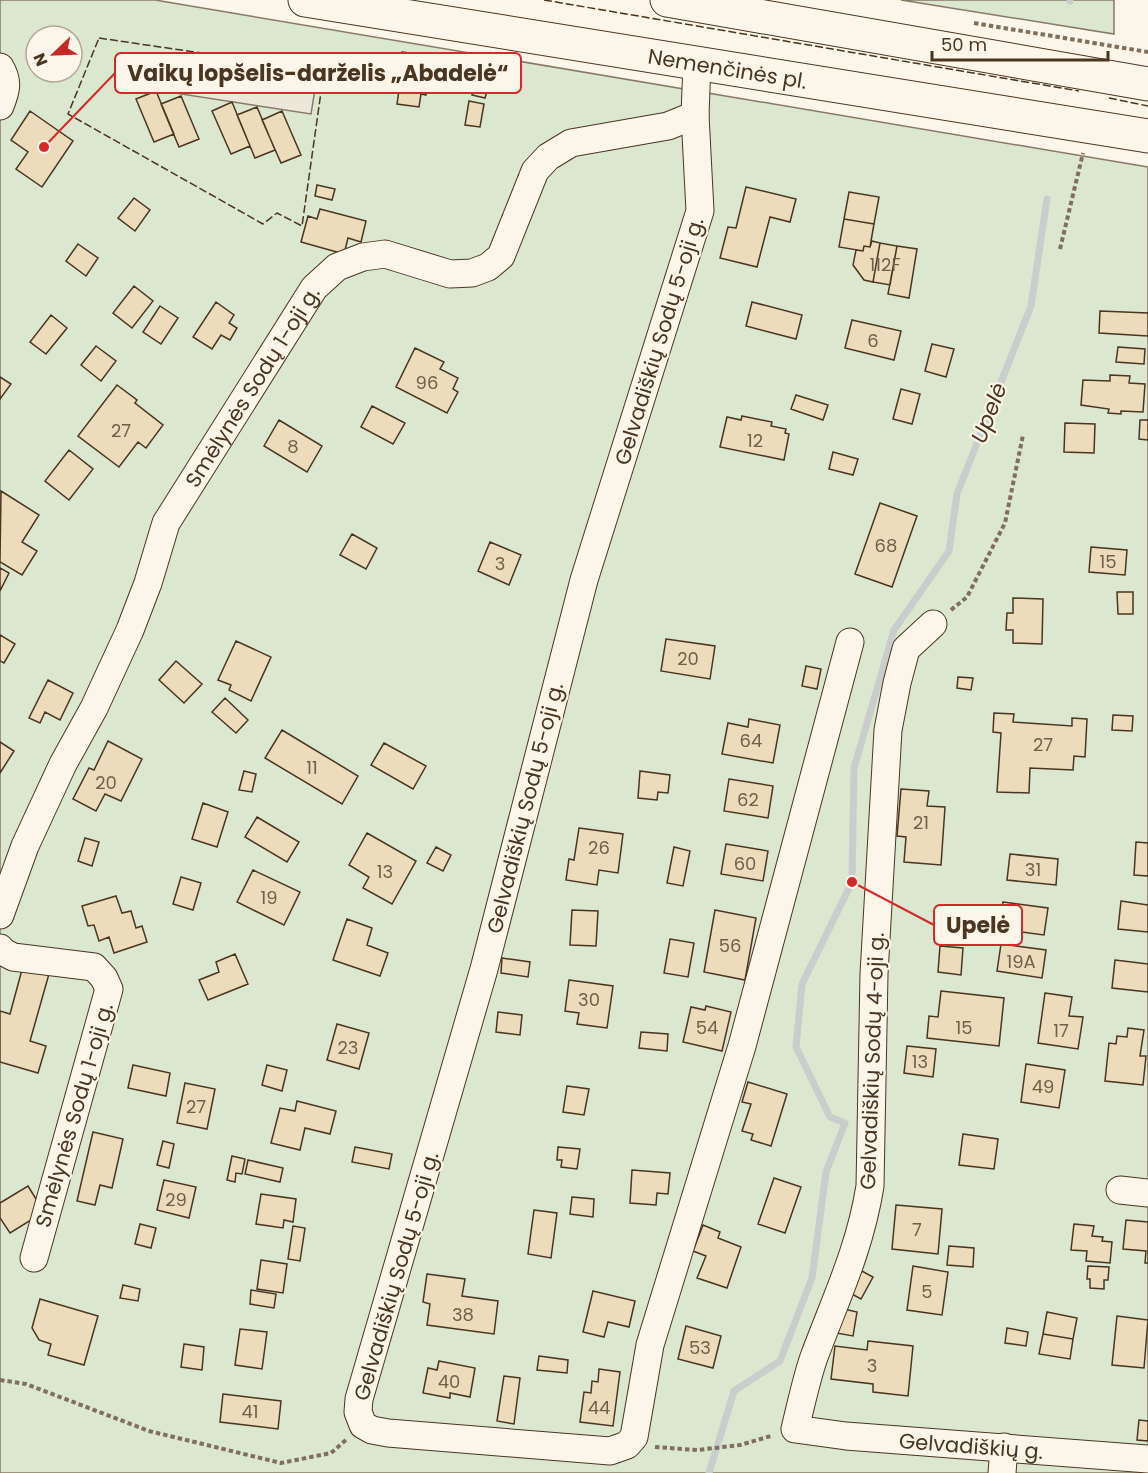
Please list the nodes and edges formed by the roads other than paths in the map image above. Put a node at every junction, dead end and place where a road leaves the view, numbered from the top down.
1 (305, 0) edge
2 (667, 0) edge
3 (721, 4) edge
4 (698, 63) junction
5 (0, 67) edge
6 (1148, 84) edge
7 (0, 106) edge
8 (695, 115) junction
9 (1148, 136) edge
10 (933, 624) road end
11 (850, 642) dead end
12 (0, 915) edge
13 (0, 948) edge
14 (1120, 1190) dead end
15 (1148, 1193) edge
16 (34, 1258) dead end
17 (795, 1429) joint
18 (1148, 1459) edge
19 (1003, 1460) edge

1 - 4 main road, Nemenčinės pl.
2 - 3 main road
3 - 6 main road
4 - 8 street, Gelvadiškių Sodų 5-oji g.
4 - 9 main road, Nemenčinės pl.
5 - 7 street
8 - 11 street, Gelvadiškių Sodų 5-oji g.
8 - 12 street, Smėlynės Sodų 1-oji g.
10 - 17 street, Gelvadiškių Sodų 4-oji g.
13 - 16 street, Smėlynės Sodų 1-oji g.
14 - 15 street
17 - 19 street, Gelvadiškių g.
18 - 19 street, Gelvadiškių g.

